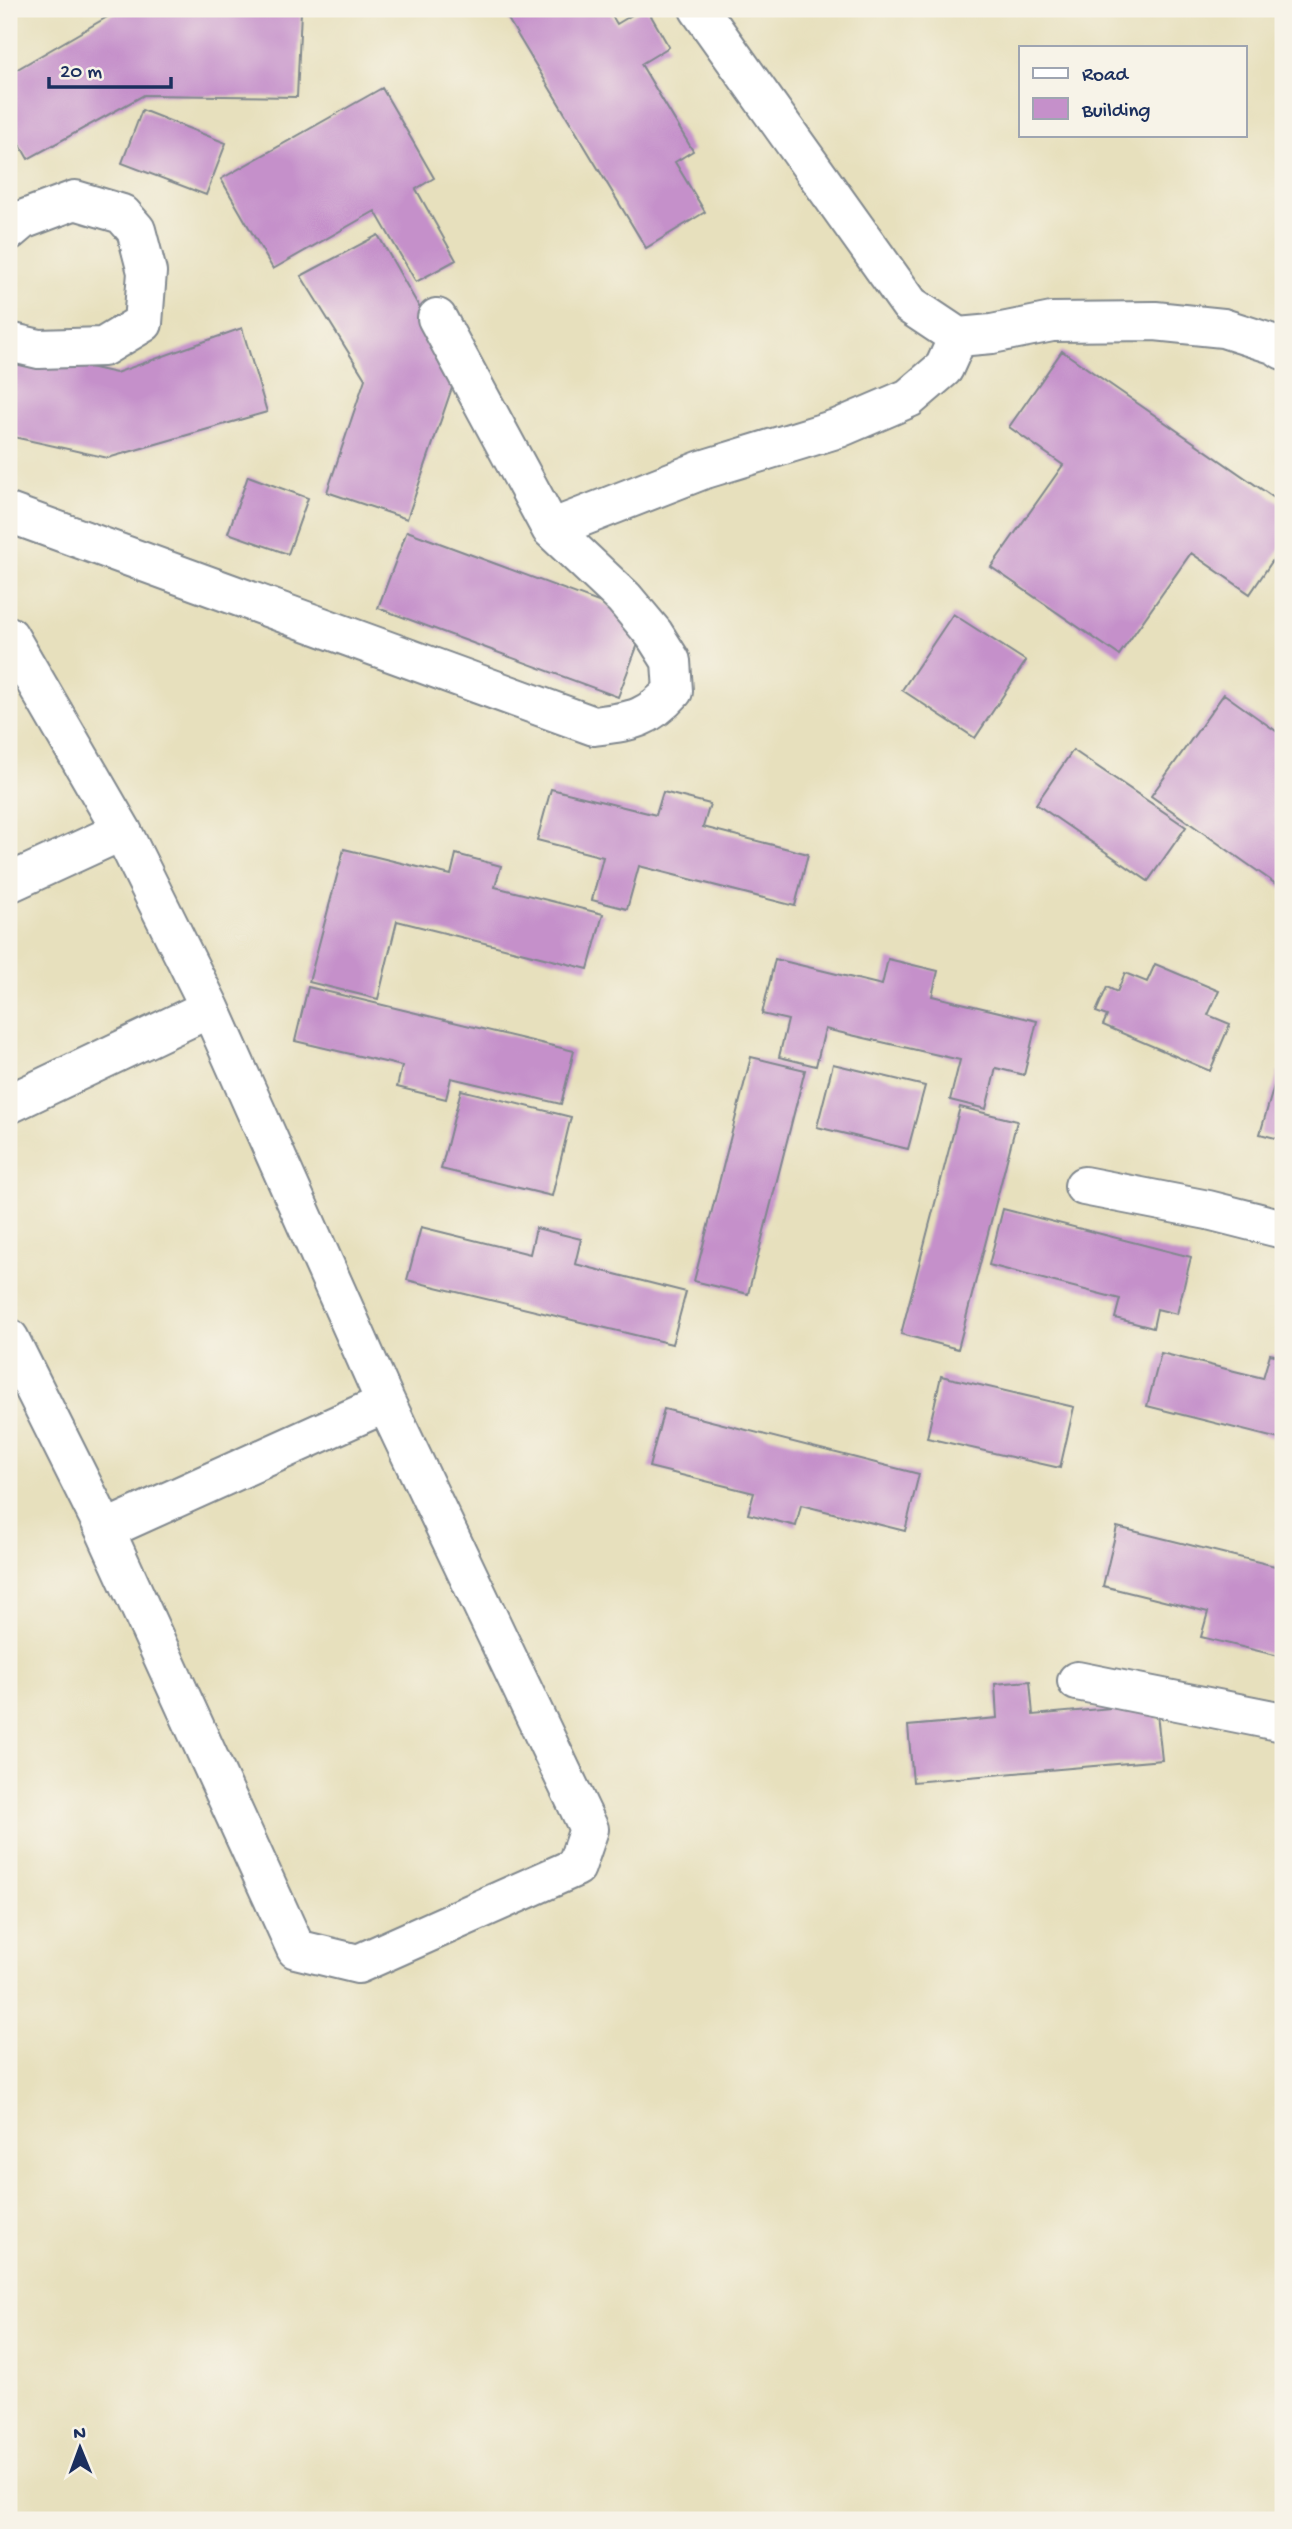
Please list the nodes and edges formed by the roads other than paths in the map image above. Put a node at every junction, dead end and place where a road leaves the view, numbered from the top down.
1 (699, 9) edge
2 (9, 231) edge
3 (438, 318) dead end
4 (958, 337) junction
5 (9, 342) edge
6 (1283, 350) edge
7 (9, 513) edge
8 (551, 530) junction
9 (9, 636) edge
10 (122, 831) junction
11 (9, 883) edge
12 (210, 1008) junction
13 (9, 1104) edge
14 (1084, 1186) dead end
15 (1283, 1229) edge
16 (9, 1338) edge
17 (386, 1403) junction
18 (106, 1530) junction
19 (1077, 1681) dead end
20 (1283, 1722) edge

1 - 4 lane
2 - 5 lane
3 - 8 lane
4 - 6 lane
4 - 8 lane
7 - 8 lane
9 - 10 lane
10 - 11 lane
10 - 12 lane
12 - 13 lane
12 - 17 lane
14 - 15 lane
16 - 18 lane
17 - 18 lane
17 - 18 lane
19 - 20 lane

